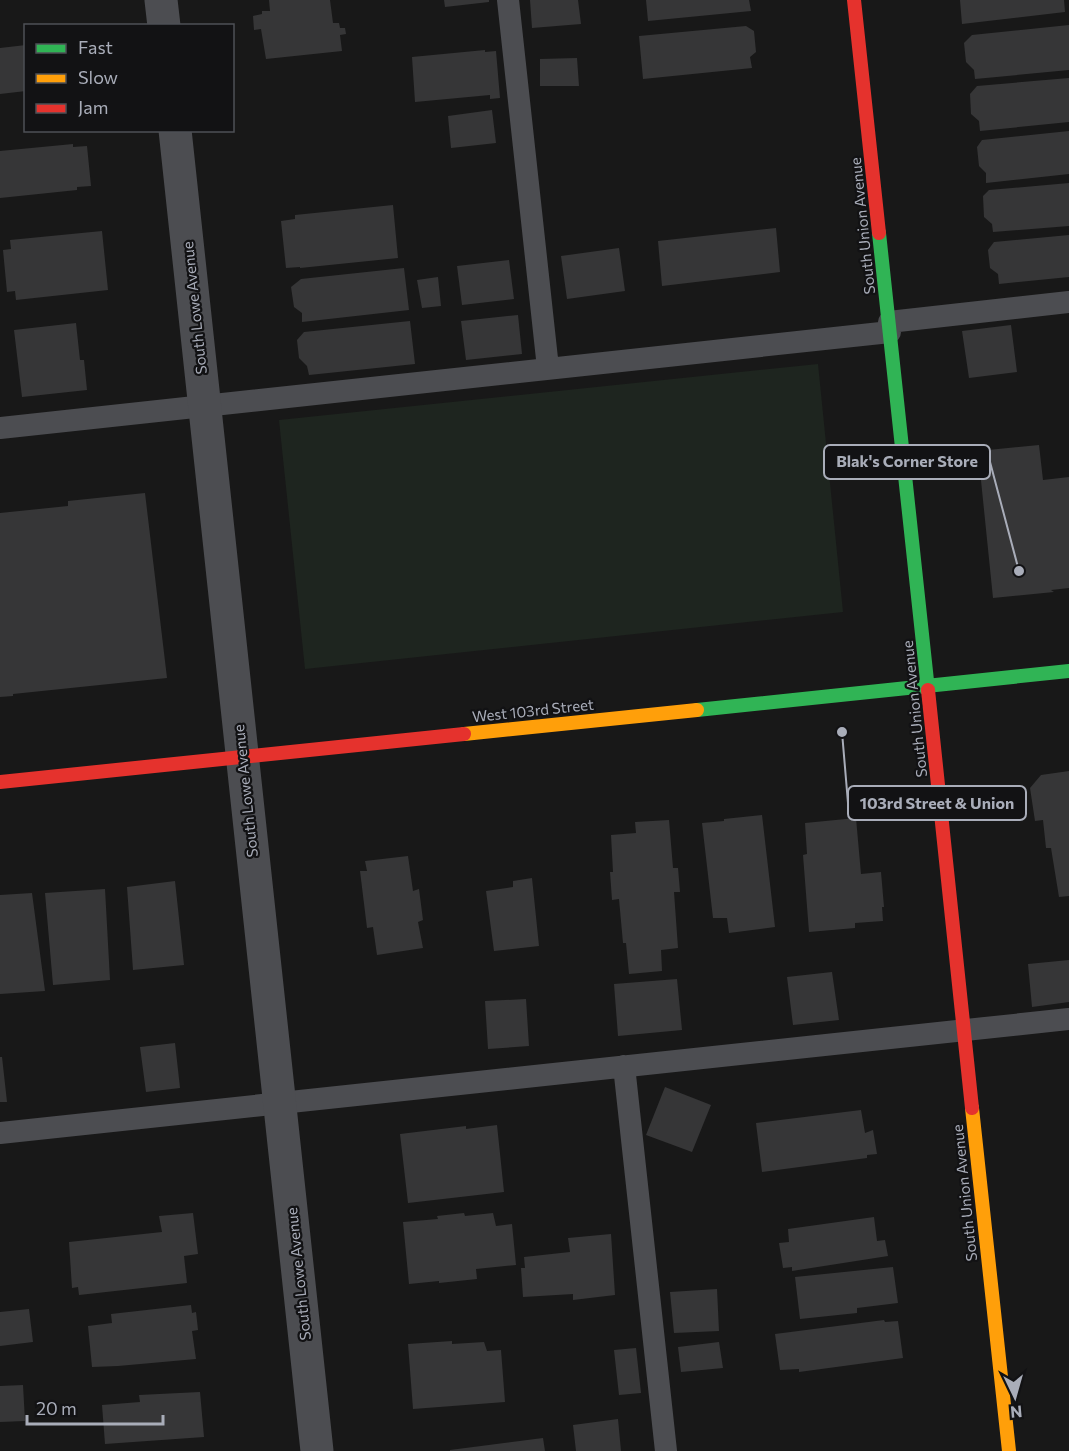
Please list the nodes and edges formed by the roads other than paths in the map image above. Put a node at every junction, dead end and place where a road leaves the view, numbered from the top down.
1 (162, 0) edge
2 (508, 0) edge
3 (854, 0) edge
4 (164, 24) edge
5 (175, 132) edge
6 (1069, 302) edge
7 (889, 327) junction
8 (548, 368) junction
9 (205, 405) junction
10 (0, 428) edge
11 (1069, 671) edge
12 (928, 686) junction
13 (242, 757) junction
14 (0, 782) edge
15 (1069, 1019) edge
16 (964, 1031) junction
17 (624, 1066) junction
18 (279, 1103) junction
19 (0, 1133) edge
20 (316, 1451) edge
21 (666, 1451) edge
22 (1009, 1451) edge

1 - 4 street
2 - 8 lane
3 - 7 street, South Union Avenue
5 - 9 street, South Lowe Avenue
6 - 7 lane
7 - 8 lane
7 - 12 street, South Union Avenue
8 - 9 lane
9 - 10 lane
9 - 13 street, South Lowe Avenue
11 - 12 street, West 103rd Street
12 - 13 street, West 103rd Street
12 - 16 street, South Union Avenue
13 - 14 street, West 103rd Street
13 - 18 street, South Lowe Avenue
15 - 16 lane
16 - 17 lane
16 - 22 street, South Union Avenue
17 - 18 lane
17 - 21 lane
18 - 19 lane
18 - 20 street, South Lowe Avenue

